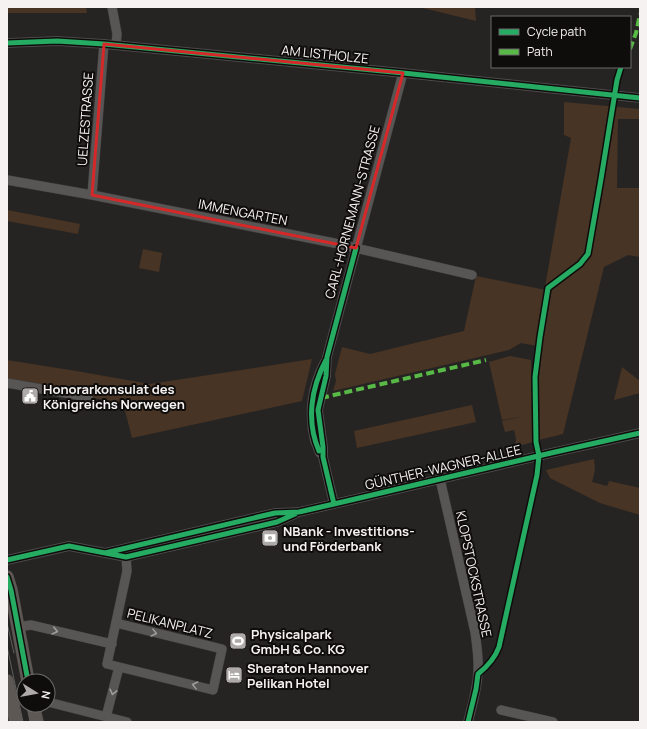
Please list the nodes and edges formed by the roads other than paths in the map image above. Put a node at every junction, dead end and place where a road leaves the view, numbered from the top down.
1 (112, 7) edge
2 (7, 43) edge
3 (104, 44) junction
4 (116, 45) junction
5 (403, 73) junction
6 (640, 98) edge
7 (7, 180) edge
8 (92, 196) junction
9 (356, 248) junction
10 (472, 275) dead end
11 (7, 384) edge
12 (88, 397) dead end
13 (640, 433) edge
14 (440, 479) junction
15 (334, 504) junction
16 (299, 512) junction
17 (105, 553) junction
18 (126, 557) junction
19 (7, 560) edge
20 (7, 577) edge
21 (116, 623) junction
22 (17, 627) junction
23 (112, 644) junction
24 (119, 667) junction
25 (26, 673) edge
26 (7, 680) edge
27 (16, 700) edge
28 (56, 704) edge
29 (501, 710) dead end
30 (106, 717) junction
31 (127, 722) edge
32 (468, 722) edge
33 (553, 722) edge

1 - 4 street
2 - 3 street, AM LISTHOLZE
3 - 4 street, AM LISTHOLZE
3 - 8 street, UELZESTRASSE
4 - 5 street, AM LISTHOLZE
5 - 6 street, AM LISTHOLZE
5 - 9 street, CARL-HORNEMANN-STRASSE
7 - 8 street, IMMENGARTEN
8 - 9 street, IMMENGARTEN
9 - 10 street, IMMENGARTEN
9 - 15 street, CARL-HORNEMANN-STRASSE
11 - 12 street
13 - 14 street, GÜNTHER-WAGNER-ALLEE
14 - 15 street, GÜNTHER-WAGNER-ALLEE
14 - 32 street, KLOPSTOCKSTRASSE
15 - 16 street, GÜNTHER-WAGNER-ALLEE
16 - 17 street, GÜNTHER-WAGNER-ALLEE
16 - 18 street, GÜNTHER-WAGNER-ALLEE
17 - 18 street, GÜNTHER-WAGNER-ALLEE
17 - 19 street, GÜNTHER-WAGNER-ALLEE
18 - 21 street, PELIKANPLATZ
20 - 22 main road
21 - 23 street, PELIKANPLATZ
21 -> 24 street, PELIKANPLATZ
22 -> 23 street
22 - 25 main road
23 - 24 street, PELIKANPLATZ
24 -> 30 street
26 - 27 main road
28 - 30 street
29 - 33 street
30 - 31 street

